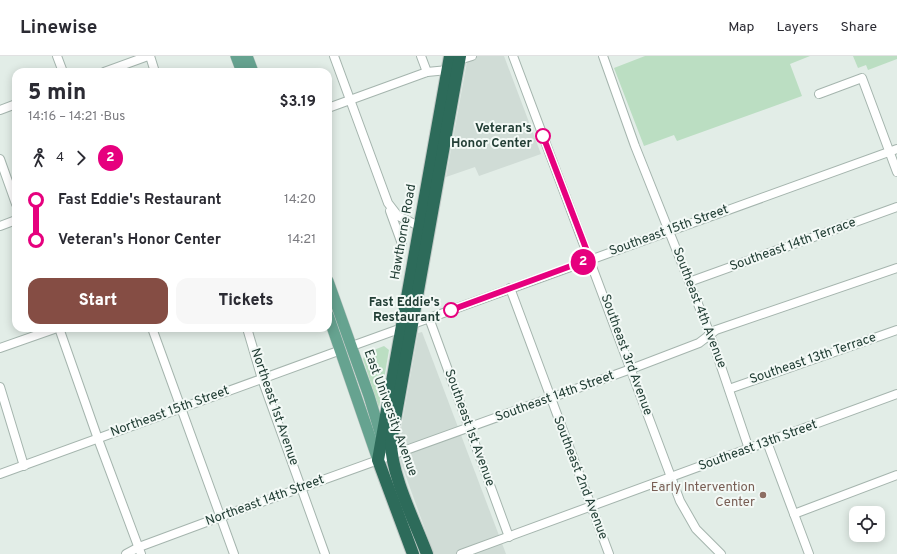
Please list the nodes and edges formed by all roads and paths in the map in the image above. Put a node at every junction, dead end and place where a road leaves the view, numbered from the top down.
1 (57, 56) edge
2 (149, 56) edge
3 (236, 56) edge
4 (247, 56) edge
5 (334, 56) edge
6 (421, 56) edge
7 (472, 56) edge
8 (513, 56) edge
9 (603, 56) edge
10 (457, 57) edge
11 (62, 68) edge
12 (115, 68) edge
13 (154, 68) edge
14 (240, 68) edge
15 (252, 68) edge
16 (448, 70) junction
17 (427, 72) junction
18 (819, 94) dead end
19 (350, 100) junction
20 (12, 106) edge
21 (332, 107) edge
22 (0, 110) edge
23 (893, 150) edge
24 (0, 159) edge
25 (897, 172) edge
26 (12, 193) edge
27 (388, 203) junction
28 (897, 207) edge
29 (12, 222) edge
30 (0, 226) edge
31 (424, 228) junction
32 (668, 232) junction
33 (402, 244) dead end
34 (590, 259) junction
35 (897, 268) edge
36 (689, 282) junction
37 (510, 288) junction
38 (332, 292) edge
39 (429, 318) junction
40 (406, 326) junction
41 (332, 327) edge
42 (897, 330) edge
43 (46, 332) edge
44 (59, 332) edge
45 (154, 332) edge
46 (248, 332) edge
47 (710, 334) junction
48 (352, 346) junction
49 (0, 348) edge
50 (340, 350) junction
51 (631, 369) junction
52 (262, 379) junction
53 (0, 387) edge
54 (729, 388) junction
55 (897, 394) edge
56 (550, 398) junction
57 (182, 408) junction
58 (468, 428) junction
59 (382, 438) junction
60 (98, 439) junction
61 (768, 442) junction
62 (749, 449) junction
63 (391, 455) junction
64 (378, 460) junction
65 (24, 466) junction
66 (0, 474) edge
67 (897, 475) edge
68 (671, 478) junction
69 (300, 488) junction
70 (592, 507) junction
71 (794, 514) junction
72 (220, 517) junction
73 (508, 538) junction
74 (140, 551) edge
75 (126, 554) edge
76 (234, 554) edge
77 (325, 554) edge
78 (413, 554) edge
79 (427, 554) edge
80 (461, 554) edge
81 (609, 554) edge
82 (721, 554) edge
83 (809, 554) edge

1 - 11 street
2 - 12 street
2 - 13 street
3 - 14 main road
4 - 15 main road
5 - 19 street
6 - 17 street
7 - 10 street
8 - 34 street, Southeast 3rd Avenue
9 - 32 street, Southeast 4th Avenue
10 - 16 highway, Hawthorne Road
10 - 31 highway, Hawthorne Road
16 - 17 street
16 - 31 highway, Hawthorne Road
17 - 19 street
18 - 23 street
19 - 21 street
19 - 27 street
20 - 22 street
23 - 25 street
23 - 32 street, Southeast 15th Street
24 - 26 street
27 - 31 street
27 - 33 street
28 - 36 street, Southeast 14th Terrace
29 - 30 street
31 - 40 highway, Hawthorne Road
32 - 34 street, Southeast 15th Street
32 - 36 street, Southeast 4th Avenue
34 - 37 street, Southeast 15th Street
34 - 51 street, Southeast 3rd Avenue
35 - 47 street, Southeast 14th Street
36 - 47 street, Southeast 4th Avenue
37 - 39 street, Southeast 15th Street
37 - 56 street, Southeast 2nd Avenue
38 - 48 main road, East University Avenue
39 - 40 street, Southeast 15th Street
39 - 58 street, Southeast 1st Avenue
40 - 48 street, Southeast 15th Street
40 - 59 highway, Hawthorne Road
40 - 63 highway, Hawthorne Road
41 - 50 main road, East University Avenue
42 - 54 street, Southeast 13th Terrace
43 - 49 street
44 - 60 street
45 - 57 street
46 - 52 street, Northeast 1st Avenue
47 - 51 street, Southeast 14th Street
47 - 54 street, Southeast 4th Avenue
48 - 50 main road
48 - 59 main road, East University Avenue
50 - 52 street, Northeast 15th Street
50 - 64 main road, East University Avenue
51 - 56 street, Southeast 14th Street
51 - 68 street, Southeast 3rd Avenue
52 - 57 street, Northeast 15th Street
52 - 69 street, Northeast 1st Avenue
53 - 65 street
54 - 62 street, Southeast 4th Avenue
55 - 61 street, Southeast 13th Street
56 - 58 street, Southeast 14th Street
56 - 70 street, Southeast 2nd Avenue
57 - 60 street, Northeast 15th Street
57 - 72 street
58 - 63 street, Southeast 14th Street
58 - 73 street, Southeast 1st Avenue
59 - 63 main road, East University Avenue
59 - 64 highway, Hawthorne Road
60 - 65 street, Northeast 15th Street
60 - 74 street
61 - 62 street, Southeast 13th Street
61 - 71 street
62 - 68 street, Southeast 13th Street
63 - 64 street, Northeast 14th Street
63 - 79 highway, East University Avenue
64 - 69 street, Northeast 14th Street
64 - 78 highway, East University Avenue
65 - 66 street, Northeast 15th Street
67 - 71 street
68 - 70 street, Southeast 13th Street
68 - 82 street, Southeast 3rd Avenue
69 - 72 street, Northeast 14th Street
69 - 77 street, Northeast 1st Avenue
70 - 73 street, Southeast 13th Street
70 - 81 street, Southeast 2nd Avenue
71 - 83 street
72 - 74 street, Northeast 14th Street
72 - 76 street
73 - 80 street, Southeast 13th Street
74 - 75 street

